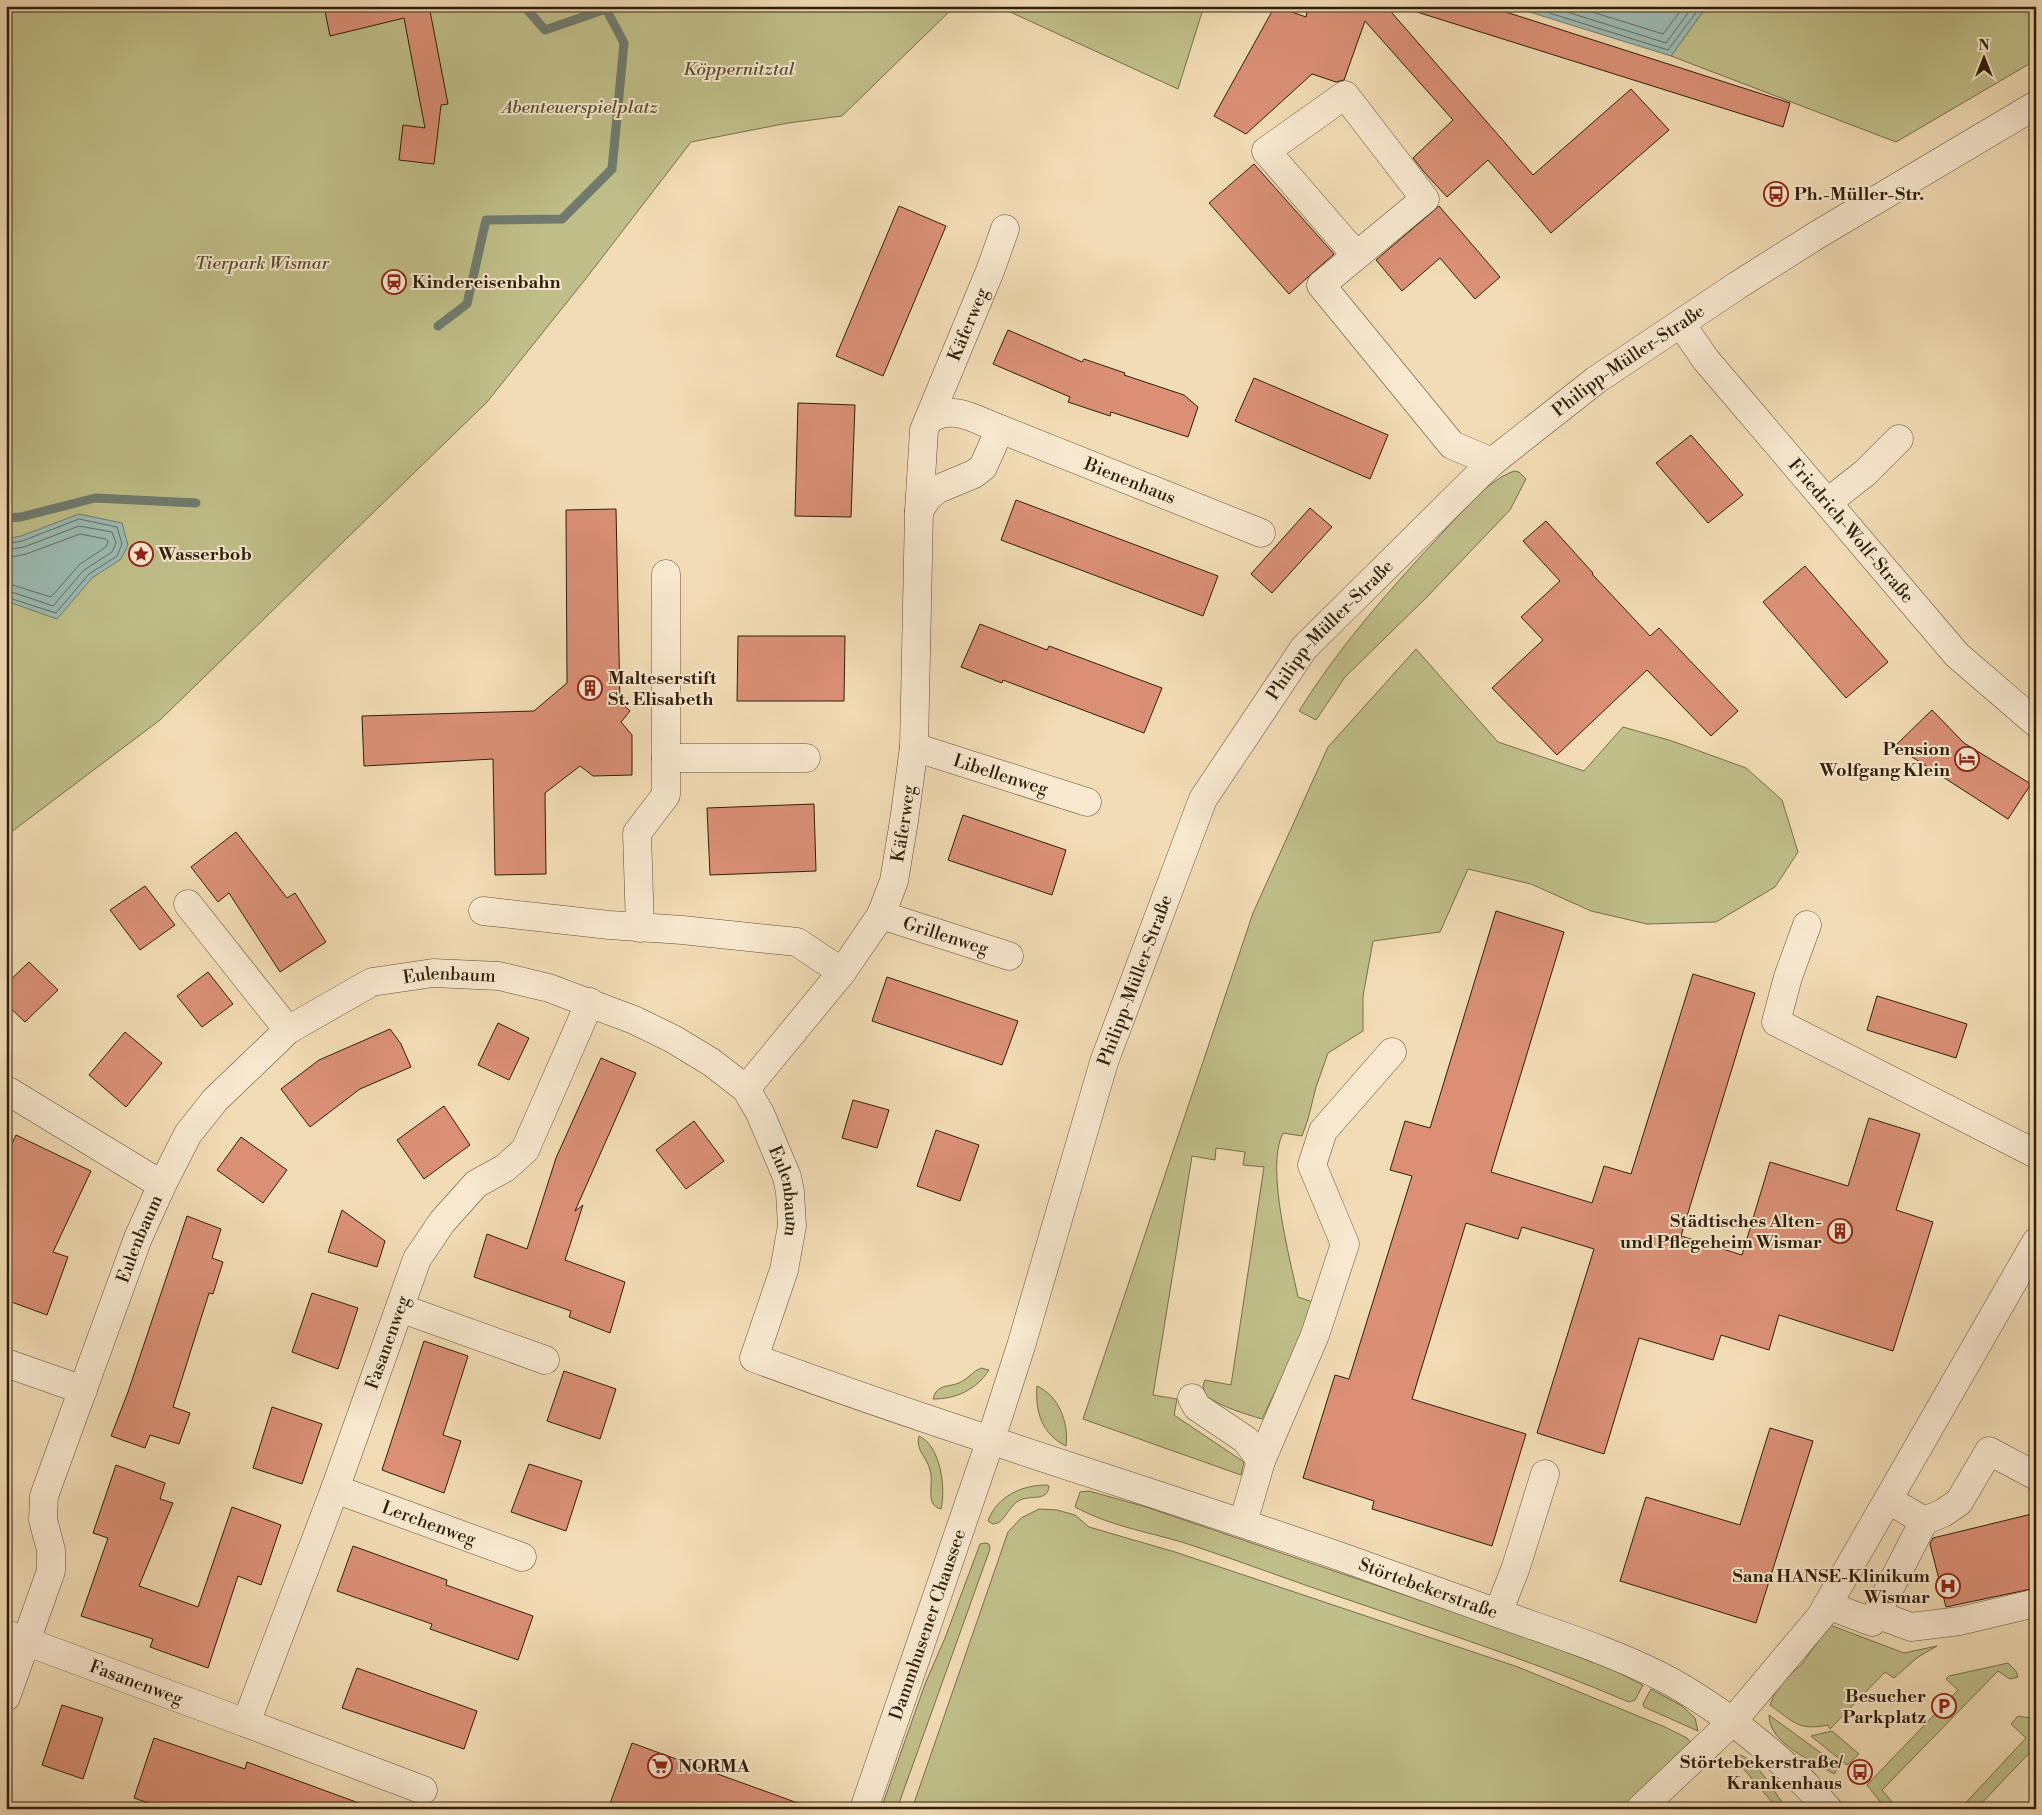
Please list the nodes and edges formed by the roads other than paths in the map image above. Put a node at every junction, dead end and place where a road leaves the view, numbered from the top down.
1 (2036, 105) edge
2 (1004, 229) dead end
3 (1356, 255) junction
4 (1681, 324) junction
5 (929, 420) junction
6 (1000, 429) junction
7 (1899, 439) dead end
8 (1492, 462) junction
9 (1828, 502) junction
10 (919, 510) junction
11 (1261, 533) dead end
12 (666, 574) dead end
13 (2036, 723) edge
14 (914, 748) junction
15 (666, 758) junction
16 (806, 758) dead end
17 (1087, 802) dead end
18 (188, 904) dead end
19 (483, 912) dead end
20 (881, 915) junction
21 (1807, 925) dead end
22 (640, 928) junction
23 (1009, 956) dead end
24 (842, 972) junction
25 (590, 1002) junction
26 (288, 1030) junction
27 (1392, 1052) dead end
28 (746, 1089) junction
29 (8, 1091) dead end
30 (2036, 1154) edge
31 (162, 1185) junction
32 (2036, 1242) edge
33 (400, 1308) junction
34 (545, 1360) dead end
35 (6, 1363) edge
36 (83, 1390) junction
37 (1192, 1398) dead end
38 (991, 1440) junction
39 (1260, 1461) junction
40 (1545, 1474) dead end
41 (2036, 1476) edge
42 (335, 1489) junction
43 (1889, 1500) junction
44 (1924, 1521) junction
45 (1243, 1523) junction
46 (522, 1557) dead end
47 (2036, 1603) edge
48 (1827, 1606) junction
49 (1498, 1613) junction
50 (1876, 1614) junction
51 (16, 1638) edge
52 (6, 1697) edge
53 (1732, 1722) junction
54 (246, 1723) junction
55 (424, 1790) dead end
56 (864, 1809) edge
57 (1640, 1809) edge
58 (1828, 1809) edge

1 - 4 street, Philipp-Müller-Straße
2 - 5 street, Käferweg
3 - 3 street
3 - 8 street
4 - 8 street, Philipp-Müller-Straße
4 - 9 street, Friedrich-Wolf-Straße
5 - 6 street
5 - 10 street, Käferweg
6 - 10 street
6 - 11 street, Bienenhaus
7 - 9 street
8 - 38 street, Philipp-Müller-Straße
9 - 13 street, Friedrich-Wolf-Straße
10 - 14 street, Käferweg
12 - 15 street
14 - 17 street, Libellenweg
14 - 20 street, Käferweg
15 - 16 street
15 - 22 street
18 - 26 street
19 - 22 street
20 - 23 street, Grillenweg
20 - 24 street, Käferweg
21 - 30 street
22 - 24 street
24 - 28 street, Käferweg
25 - 26 street, Eulenbaum
25 - 28 street, Eulenbaum
25 - 33 street, Fasanenweg
26 - 31 street, Eulenbaum
27 - 39 street
28 - 38 street, Eulenbaum
29 - 31 street
31 - 36 street, Eulenbaum
32 - 43 street
33 - 34 street
33 - 42 street, Fasanenweg
35 - 36 street
36 - 51 street, Eulenbaum
37 - 39 street
38 - 45 street, Störtebekerstraße
38 - 56 street, Dammhusener Chaussee
39 - 45 street
40 - 49 street
41 - 44 street
42 - 46 street, Lerchenweg
42 - 54 street, Fasanenweg
43 - 44 street
43 - 48 street
44 - 50 street
45 - 49 street, Störtebekerstraße
47 - 50 street
48 - 50 street
48 - 53 street
49 - 53 street, Störtebekerstraße
51 - 52 street, Eulenbaum
51 - 54 street, Fasanenweg
53 - 57 street
53 - 58 street, Störtebekerstraße
54 - 55 street, Fasanenweg

